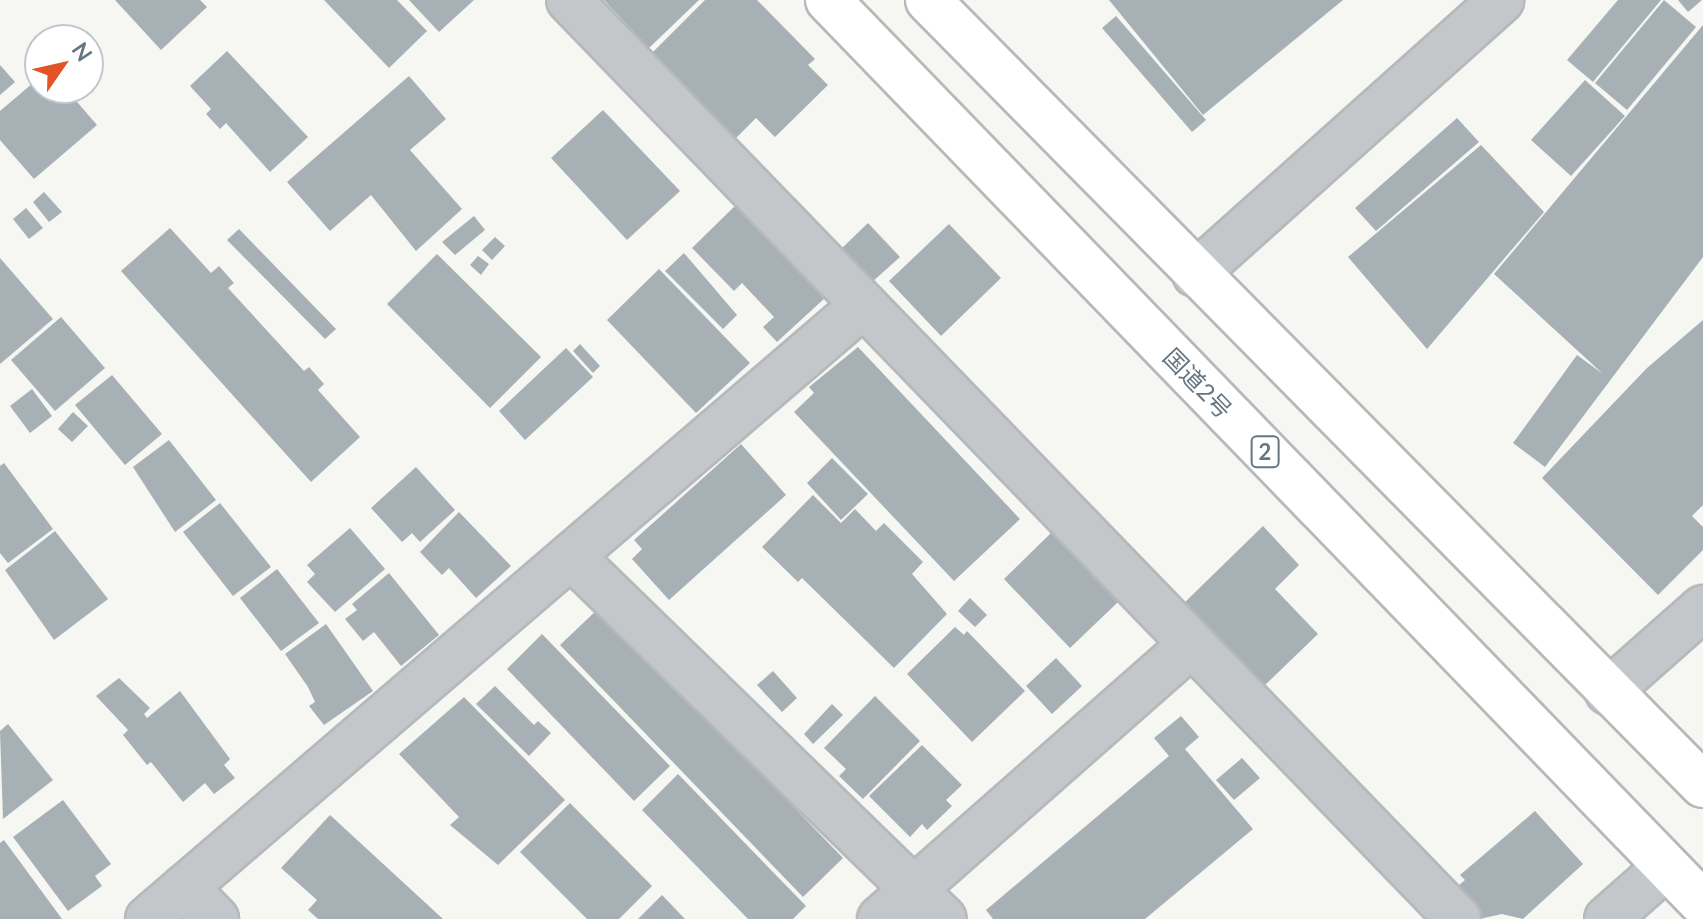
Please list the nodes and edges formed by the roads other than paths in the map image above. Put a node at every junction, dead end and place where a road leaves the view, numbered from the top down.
1 (569, 0) edge
2 (828, 0) edge
3 (928, 0) edge
4 (1501, 0) edge
5 (1195, 274) junction
6 (861, 307) junction
7 (571, 556) junction
8 (1703, 608) edge
9 (1191, 645) junction
10 (1608, 692) junction
11 (1703, 785) edge
12 (1666, 867) junction
13 (185, 887) junction
14 (930, 904) edge
15 (1703, 904) edge
16 (148, 919) edge
17 (216, 919) edge
18 (880, 919) edge
19 (1458, 919) edge
20 (1607, 919) edge

1 - 6 street
2 - 12 highway, 国道2号 / 2
3 - 5 highway
4 - 5 street
5 - 10 highway
6 - 7 street
6 - 9 street
7 - 13 street
7 - 14 street
8 - 10 street
9 - 14 street
9 - 19 street
10 - 11 highway
12 - 15 highway, 国道2号 / 2
12 - 20 street
13 - 16 street
13 - 17 street
14 - 18 street

